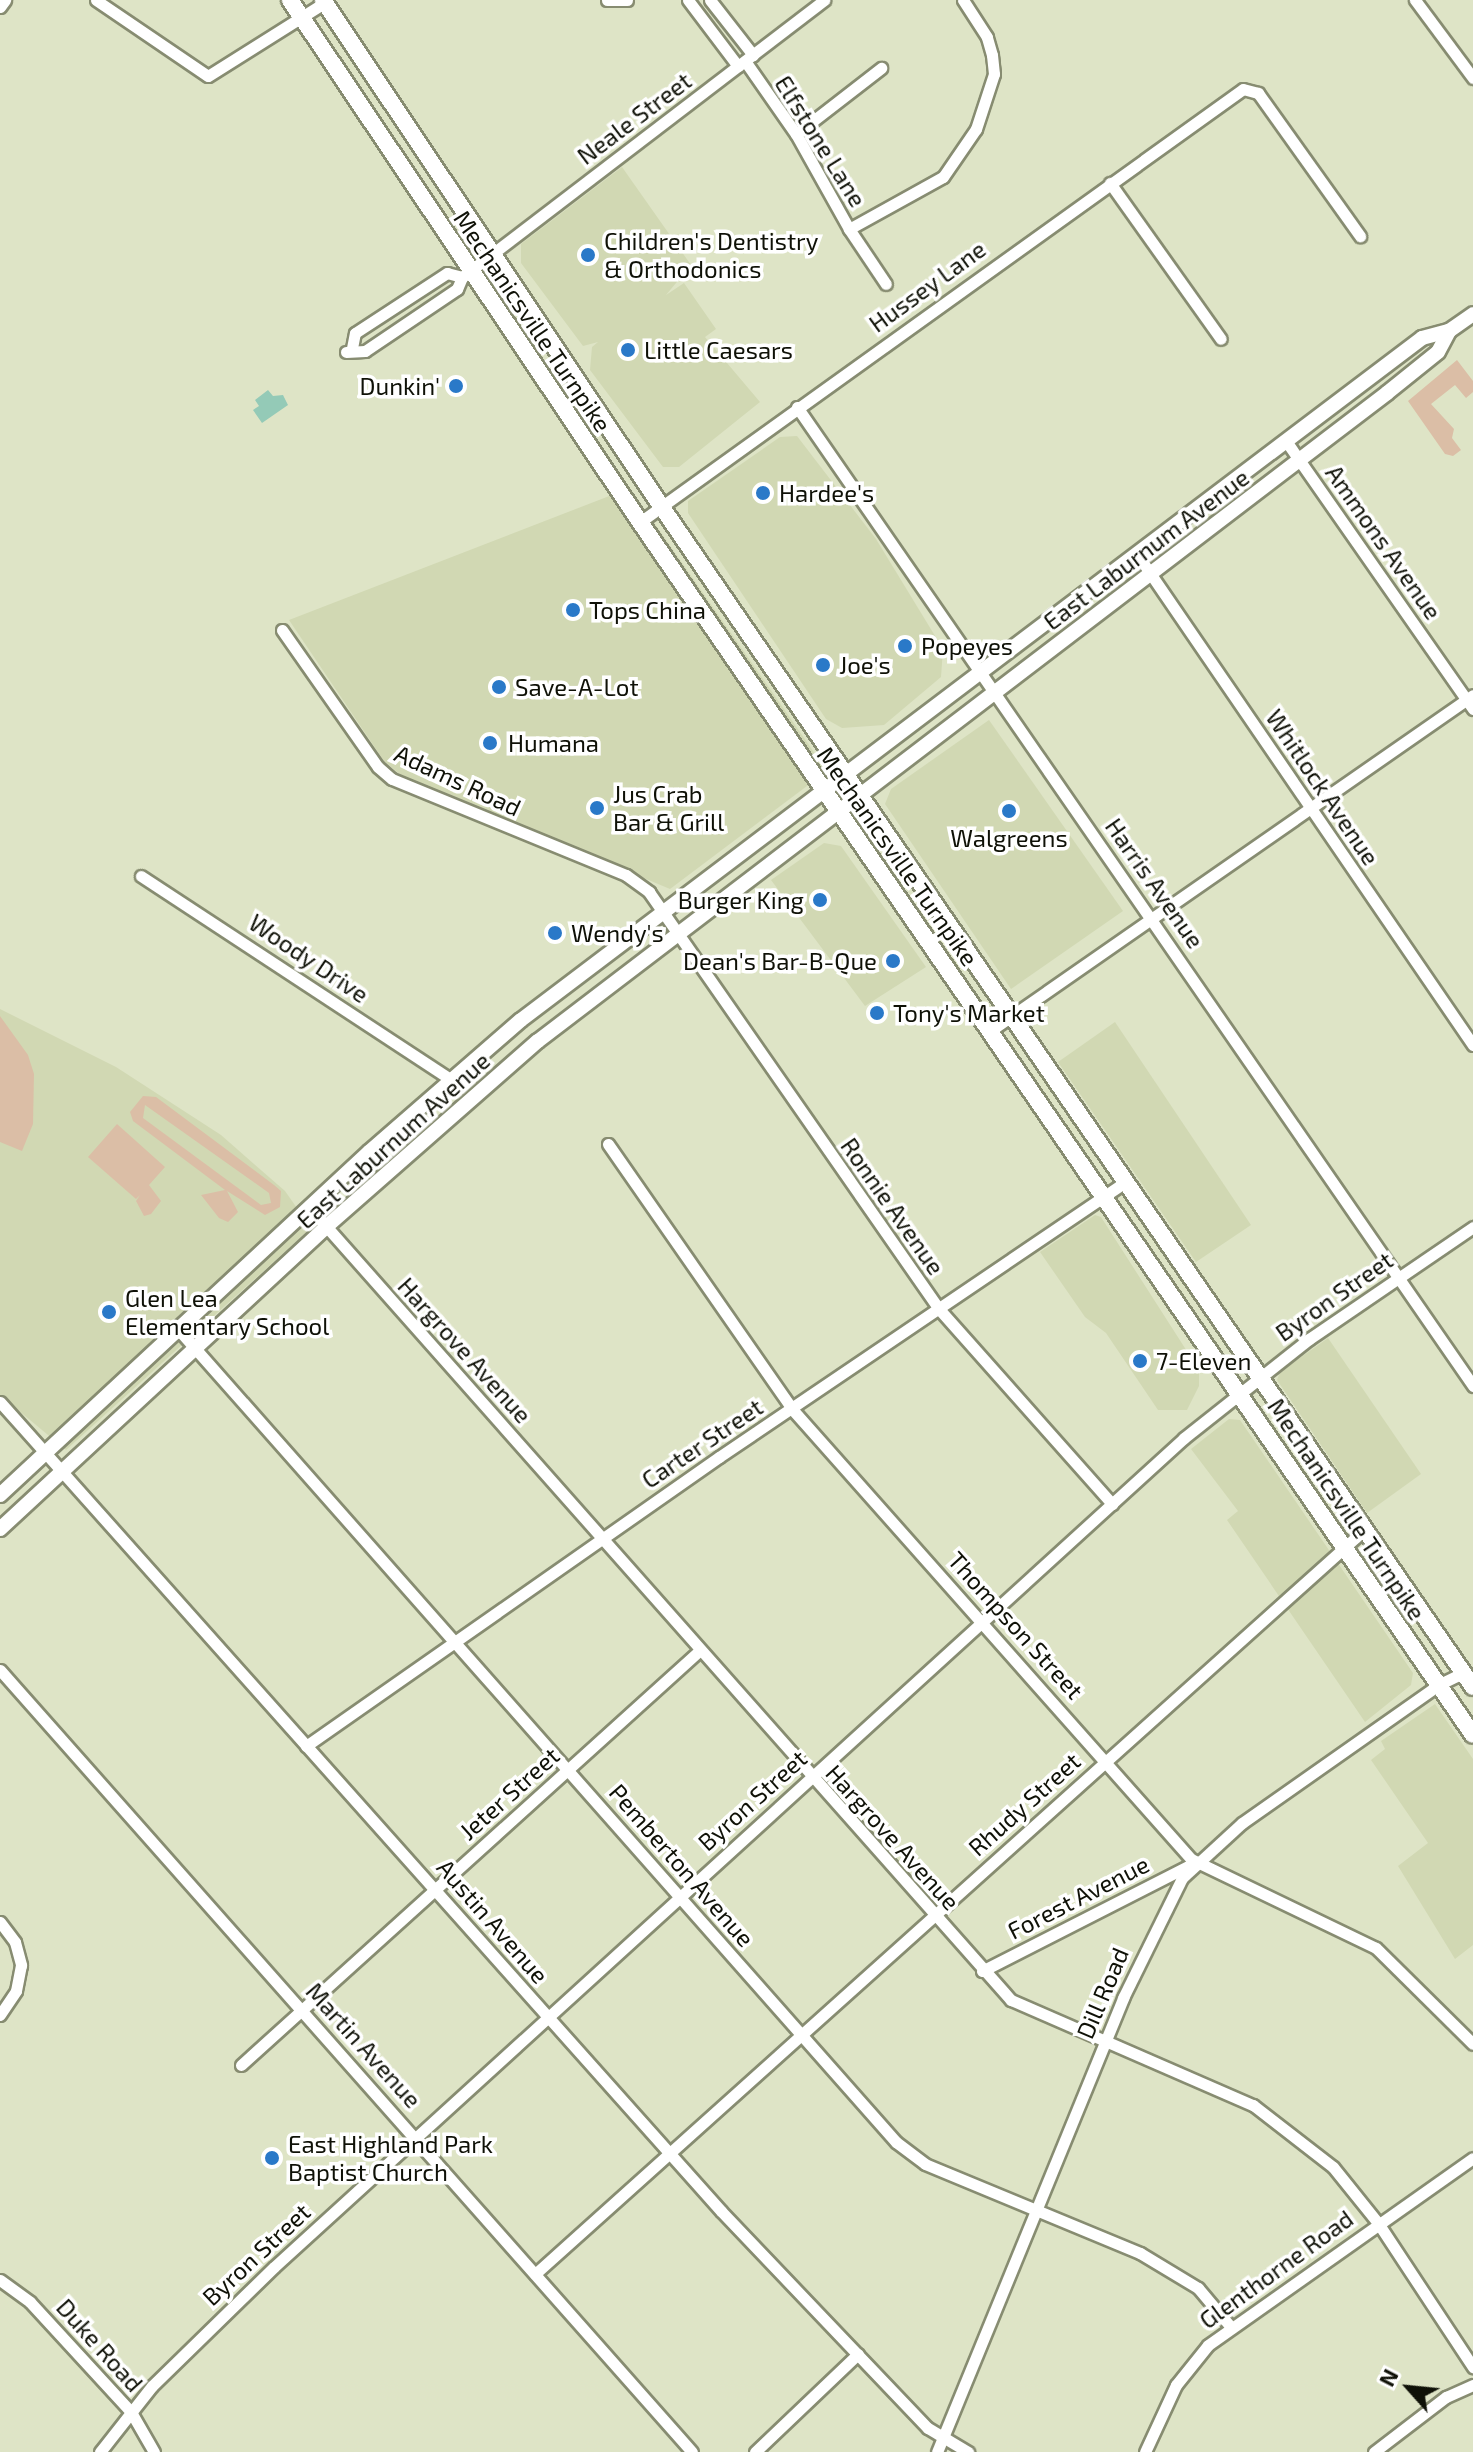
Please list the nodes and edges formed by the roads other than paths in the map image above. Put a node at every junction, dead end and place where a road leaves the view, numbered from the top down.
1 (5, 0) edge
2 (96, 0) edge
3 (290, 0) edge
4 (607, 0) edge
5 (627, 0) edge
6 (688, 0) edge
7 (710, 0) edge
8 (824, 0) edge
9 (963, 0) edge
10 (1415, 0) edge
11 (323, 1) edge
12 (0, 7) edge
13 (302, 17) junction
14 (746, 61) junction
15 (881, 68) dead end
16 (1473, 78) edge
17 (796, 134) junction
18 (1110, 183) junction
19 (849, 229) junction
20 (1360, 236) dead end
21 (492, 255) junction
22 (466, 274) junction
23 (886, 284) dead end
24 (1473, 314) edge
25 (1449, 331) junction
26 (1221, 339) dead end
27 (797, 407) junction
28 (1286, 441) junction
29 (1299, 460) junction
30 (661, 506) junction
31 (640, 522) junction
32 (1137, 554) junction
33 (1151, 575) junction
34 (282, 630) dead end
35 (982, 671) junction
36 (996, 691) junction
37 (1471, 701) edge
38 (846, 774) junction
39 (824, 790) junction
40 (859, 794) junction
41 (1310, 807) junction
42 (838, 810) junction
43 (141, 876) dead end
44 (663, 912) junction
45 (1151, 916) junction
46 (677, 933) junction
47 (1012, 1015) junction
48 (990, 1031) junction
49 (1473, 1045) edge
50 (450, 1079) junction
51 (608, 1144) dead end
52 (1127, 1181) junction
53 (1103, 1197) junction
54 (310, 1208) junction
55 (326, 1227) junction
56 (1473, 1227) edge
57 (1399, 1278) junction
58 (939, 1309) junction
59 (178, 1329) junction
60 (195, 1348) junction
61 (1260, 1376) junction
62 (1473, 1386) edge
63 (1238, 1392) junction
64 (0, 1402) edge
65 (792, 1409) junction
66 (46, 1453) junction
67 (61, 1471) junction
68 (0, 1495) edge
69 (1112, 1504) junction
70 (0, 1529) edge
71 (1365, 1529) junction
72 (602, 1539) junction
73 (1344, 1547) junction
74 (983, 1621) junction
75 (454, 1642) junction
76 (699, 1651) junction
77 (0, 1670) edge
78 (1463, 1673) junction
79 (1438, 1685) junction
80 (1473, 1687) edge
81 (1473, 1735) edge
82 (306, 1746) junction
83 (1107, 1759) junction
84 (568, 1769) junction
85 (810, 1777) junction
86 (1194, 1862) junction
87 (436, 1889) junction
88 (679, 1895) junction
89 (933, 1915) junction
90 (0, 1922) edge
91 (982, 1971) junction
92 (302, 2010) junction
93 (0, 2015) edge
94 (547, 2015) junction
95 (801, 2034) junction
96 (1104, 2043) junction
97 (1473, 2044) edge
98 (241, 2065) dead end
99 (415, 2136) junction
100 (668, 2152) junction
101 (1473, 2158) edge
102 (1035, 2212) junction
103 (1378, 2223) junction
104 (535, 2274) junction
105 (1, 2280) edge
106 (1230, 2326) junction
107 (858, 2354) junction
108 (1473, 2367) edge
109 (1473, 2385) edge
110 (131, 2412) junction
111 (942, 2440) junction
112 (100, 2452) edge
113 (154, 2452) edge
114 (692, 2452) edge
115 (755, 2452) edge
116 (937, 2452) edge
117 (968, 2452) edge
118 (1145, 2452) edge
119 (1374, 2452) edge

1 - 12 street
2 - 13 street
3 - 13 highway, Mechanicsville Turnpike
4 - 5 street
6 - 14 street
7 - 14 street
8 - 14 street, Neale Street
9 - 19 street, Elfstone Lane
10 - 16 street
11 - 13 street
11 - 21 highway, Mechanicsville Turnpike
13 - 22 highway, Mechanicsville Turnpike
14 - 17 street, Elfstone Lane
14 - 21 street, Neale Street
15 - 17 street
17 - 19 street, Elfstone Lane
18 - 20 street, Hussey Lane
18 - 26 street
18 - 27 street, Hussey Lane
19 - 23 street
21 - 22 street, Neale Street
21 - 30 highway, Mechanicsville Turnpike
22 - 22 street
22 - 31 highway, Mechanicsville Turnpike
24 - 25 main road, East Laburnum Avenue
25 - 28 main road, East Laburnum Avenue
25 - 29 main road, East Laburnum Avenue
27 - 30 street, Hussey Lane
27 - 35 street, Harris Avenue
28 - 29 street, Ammons Avenue
28 - 32 main road, East Laburnum Avenue
29 - 33 main road, East Laburnum Avenue
29 - 37 street, Ammons Avenue
30 - 31 street, Hussey Lane
30 - 38 highway, Mechanicsville Turnpike
31 - 39 highway, Mechanicsville Turnpike
32 - 33 street, Whitlock Avenue
32 - 35 main road, East Laburnum Avenue
33 - 36 main road, East Laburnum Avenue
33 - 41 street, Whitlock Avenue
34 - 44 street, Adams Road
35 - 36 street, Harris Avenue
35 - 38 main road, East Laburnum Avenue
36 - 40 main road, East Laburnum Avenue
36 - 45 street, Harris Avenue
37 - 41 street
38 - 39 main road, East Laburnum Avenue
38 - 40 highway, Mechanicsville Turnpike
39 - 42 highway, Mechanicsville Turnpike
39 - 44 main road, East Laburnum Avenue
40 - 42 main road, East Laburnum Avenue
40 - 47 highway, Mechanicsville Turnpike
41 - 45 street
41 - 49 street, Whitlock Avenue
42 - 46 main road, East Laburnum Avenue
42 - 48 highway, Mechanicsville Turnpike
43 - 50 street, Woody Drive
44 - 46 street, Ronnie Avenue
44 - 50 main road, East Laburnum Avenue
45 - 47 street
45 - 57 street, Harris Avenue
46 - 55 main road, East Laburnum Avenue
46 - 58 street, Ronnie Avenue
47 - 48 street
47 - 52 highway, Mechanicsville Turnpike
48 - 53 highway, Mechanicsville Turnpike
50 - 54 main road, East Laburnum Avenue
51 - 65 street, Thompson Street
52 - 53 street, Carter Street
52 - 61 highway, Mechanicsville Turnpike
53 - 58 street, Carter Street
53 - 63 highway, Mechanicsville Turnpike
54 - 55 street, Hargrove Avenue
54 - 59 main road, East Laburnum Avenue
55 - 60 main road, East Laburnum Avenue
55 - 72 street, Hargrove Avenue
56 - 57 street, Byron Street
57 - 61 street, Byron Street
57 - 62 street, Harris Avenue
58 - 65 street, Carter Street
58 - 69 street, Ronnie Avenue
59 - 60 street, Pemberton Avenue
59 - 66 main road, East Laburnum Avenue
60 - 67 main road, East Laburnum Avenue
60 - 75 street, Pemberton Avenue
61 - 63 street, Byron Street
61 - 71 highway, Mechanicsville Turnpike
63 - 69 street, Byron Street
63 - 73 highway, Mechanicsville Turnpike
64 - 66 street, Austin Avenue
65 - 72 street, Carter Street
65 - 74 street, Thompson Street
66 - 67 street, Austin Avenue
66 - 68 main road, East Laburnum Avenue
67 - 70 main road, East Laburnum Avenue
67 - 82 street, Austin Avenue
69 - 74 street, Byron Street
71 - 73 street, Rhudy Street
71 - 78 highway, Mechanicsville Turnpike
72 - 75 street, Carter Street
72 - 76 street, Hargrove Avenue
73 - 79 highway, Mechanicsville Turnpike
73 - 83 street, Rhudy Street
74 - 83 street, Thompson Street
74 - 85 street, Byron Street
75 - 82 street, Carter Street
75 - 84 street, Pemberton Avenue
76 - 84 street, Jeter Street
76 - 85 street, Hargrove Avenue
77 - 92 street, Martin Avenue
78 - 79 street, Dill Road
78 - 80 highway, Mechanicsville Turnpike
79 - 81 highway, Mechanicsville Turnpike
79 - 86 street, Dill Road
82 - 87 street, Austin Avenue
83 - 86 street, Thompson Street
83 - 89 street, Rhudy Street
84 - 87 street, Jeter Street
84 - 88 street, Pemberton Avenue
85 - 88 street, Byron Street
85 - 89 street, Hargrove Avenue
86 - 91 street, Forest Avenue
86 - 96 street, Dill Road
86 - 97 street, Thompson Street
87 - 92 street, Jeter Street
87 - 94 street, Austin Avenue
88 - 94 street, Byron Street
88 - 95 street, Pemberton Avenue
89 - 91 street, Hargrove Avenue
89 - 95 street, Rhudy Street
90 - 93 street
91 - 96 street, Hargrove Avenue
92 - 98 street, Jeter Street
92 - 99 street, Martin Avenue
94 - 99 street, Byron Street
94 - 100 street, Austin Avenue
95 - 100 street, Rhudy Street
95 - 102 street, Pemberton Avenue
96 - 102 street, Dill Road
96 - 103 street, Hargrove Avenue
99 - 104 street, Martin Avenue
99 - 110 street, Byron Street
100 - 104 street, Rhudy Street
100 - 107 street, Austin Avenue
101 - 103 street, Glenthorne Road
102 - 106 street, Pemberton Avenue
102 - 111 street, Dill Road
103 - 106 street, Glenthorne Road
103 - 108 street, Hargrove Avenue
104 - 114 street, Martin Avenue
105 - 110 street, Duke Road
106 - 118 street, Glenthorne Road
107 - 111 street, Austin Avenue
107 - 115 street
109 - 119 street
110 - 112 street, Byron Street
110 - 113 street, Duke Road
111 - 116 street, Dill Road
111 - 117 street, Austin Avenue

